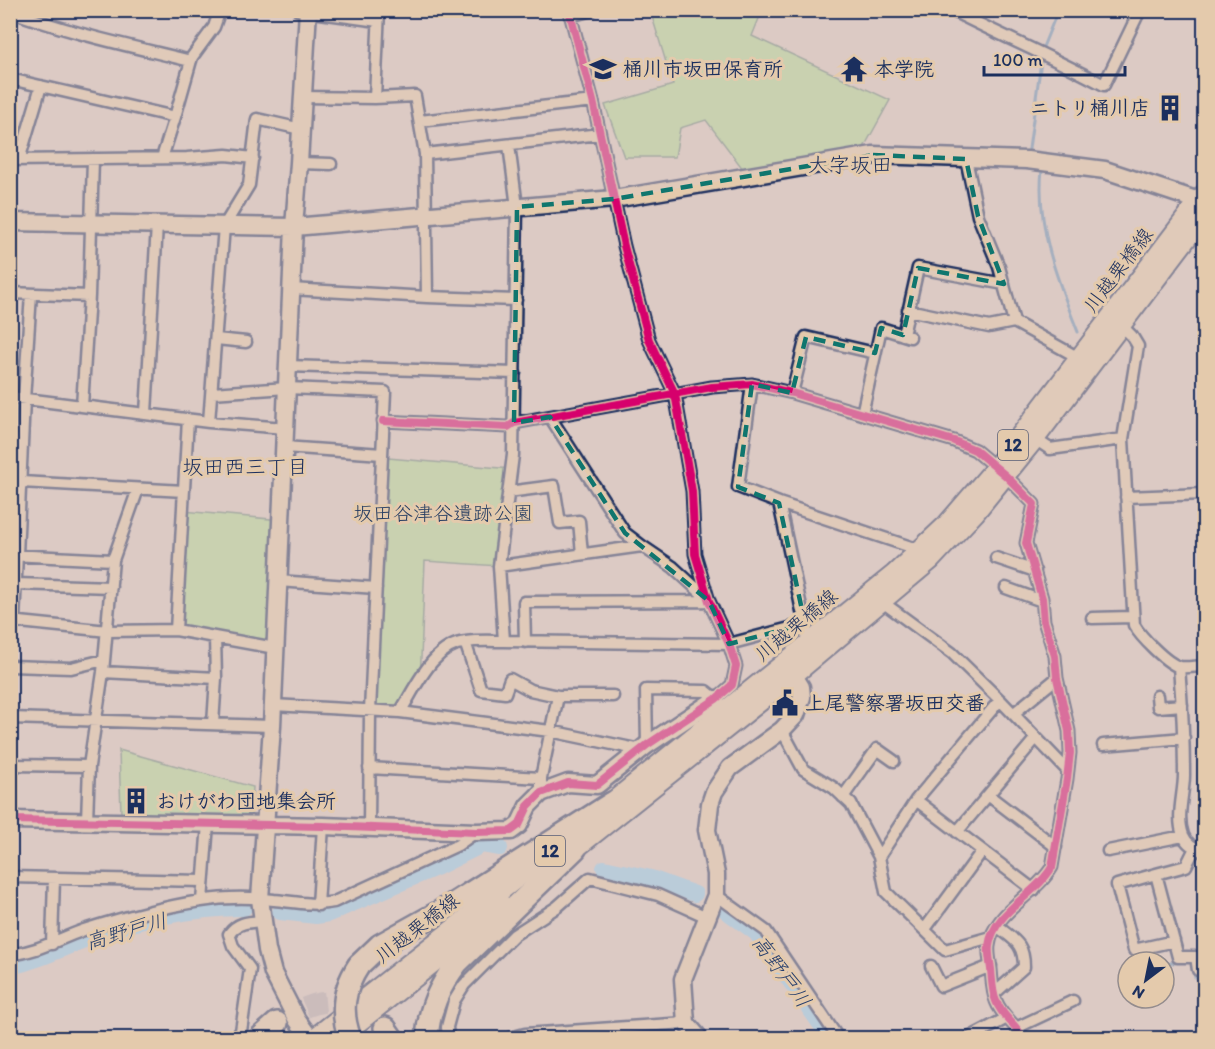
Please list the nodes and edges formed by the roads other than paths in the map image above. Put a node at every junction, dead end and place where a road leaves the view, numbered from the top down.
1 (220, 10) edge
2 (592, 10) edge
3 (951, 10) edge
4 (1140, 10) edge
5 (10, 11) edge
6 (304, 11) edge
7 (569, 13) edge
8 (378, 16) edge
9 (191, 61) junction
10 (11, 82) edge
11 (41, 86) junction
12 (302, 97) junction
13 (375, 98) junction
14 (593, 101) junction
15 (175, 117) junction
16 (420, 121) junction
17 (301, 129) junction
18 (600, 134) junction
19 (510, 145) junction
20 (424, 154) junction
21 (162, 158) junction
22 (253, 158) junction
23 (93, 159) junction
24 (966, 159) junction
25 (15, 160) edge
26 (299, 162) junction
27 (331, 164) dead end
28 (614, 199) junction
29 (1203, 204) edge
30 (517, 207) junction
31 (426, 216) junction
32 (10, 222) edge
33 (91, 224) junction
34 (157, 225) junction
35 (224, 226) junction
36 (294, 227) junction
37 (1204, 235) edge
38 (1182, 246) junction
39 (1004, 284) junction
40 (291, 289) junction
41 (10, 293) edge
42 (31, 294) junction
43 (89, 296) junction
44 (427, 297) junction
45 (516, 300) junction
46 (908, 310) junction
47 (1014, 322) junction
48 (1122, 326) junction
49 (216, 339) junction
50 (246, 342) dead end
51 (876, 352) junction
52 (1079, 358) junction
53 (287, 366) junction
54 (515, 373) junction
55 (752, 384) junction
56 (287, 388) junction
57 (212, 393) junction
58 (792, 393) junction
59 (675, 394) junction
60 (10, 397) edge
61 (24, 400) junction
62 (82, 406) junction
63 (147, 413) junction
64 (862, 414) junction
65 (550, 417) junction
66 (189, 419) junction
67 (384, 421) junction
68 (209, 422) junction
69 (514, 423) junction
70 (285, 428) junction
71 (1035, 439) junction
72 (1123, 439) junction
73 (284, 447) junction
74 (382, 454) junction
75 (1001, 471) junction
76 (21, 482) junction
77 (138, 489) junction
78 (184, 491) junction
79 (508, 492) junction
80 (1204, 494) edge
81 (1126, 496) junction
82 (779, 503) junction
83 (642, 546) junction
84 (920, 550) junction
85 (582, 554) junction
86 (14, 555) edge
87 (996, 558) dead end
88 (113, 560) junction
89 (499, 566) junction
90 (1035, 571) junction
91 (278, 580) junction
92 (16, 584) junction
93 (111, 587) junction
94 (376, 588) junction
95 (1006, 588) dead end
96 (709, 601) junction
97 (881, 601) junction
98 (1042, 601) junction
99 (1132, 617) junction
100 (1092, 618) dead end
101 (12, 621) edge
102 (805, 624) junction
103 (176, 630) junction
104 (108, 631) junction
105 (215, 636) junction
106 (504, 641) junction
107 (465, 642) junction
108 (525, 642) junction
109 (729, 644) junction
110 (809, 644) junction
111 (275, 648) junction
112 (104, 660) junction
113 (10, 666) edge
114 (1204, 666) edge
115 (1179, 667) junction
116 (790, 669) junction
117 (103, 672) junction
118 (216, 678) junction
119 (1057, 678) junction
120 (558, 696) junction
121 (613, 696) dead end
122 (1157, 696) dead end
123 (716, 699) junction
124 (1000, 700) junction
125 (273, 705) junction
126 (1182, 705) junction
127 (370, 711) junction
128 (400, 712) junction
129 (1013, 714) junction
130 (10, 718) edge
131 (94, 720) junction
132 (213, 724) junction
133 (272, 726) junction
134 (782, 730) junction
135 (550, 731) junction
136 (1036, 738) junction
137 (1184, 738) junction
138 (1103, 745) dead end
139 (644, 748) junction
140 (894, 761) dead end
141 (10, 765) edge
142 (89, 766) junction
143 (369, 768) junction
144 (1068, 771) junction
145 (541, 786) junction
146 (988, 795) junction
147 (843, 797) junction
148 (916, 800) junction
149 (612, 803) junction
150 (10, 820) edge
151 (87, 820) junction
152 (208, 824) junction
153 (265, 826) junction
154 (323, 826) junction
155 (369, 828) junction
156 (476, 832) junction
157 (957, 832) junction
158 (1183, 836) junction
159 (1056, 847) junction
160 (575, 849) junction
161 (1200, 850) edge
162 (982, 851) junction
163 (1108, 851) dead end
164 (879, 857) junction
165 (1156, 874) junction
166 (10, 877) edge
167 (54, 878) junction
168 (203, 881) junction
169 (1034, 890) junction
170 (716, 895) junction
171 (260, 899) junction
172 (202, 901) junction
173 (318, 905) junction
174 (707, 917) junction
175 (262, 921) junction
176 (998, 927) junction
177 (925, 929) junction
178 (991, 937) junction
179 (1174, 941) junction
180 (52, 944) junction
181 (10, 955) edge
182 (931, 966) dead end
183 (991, 966) junction
184 (1204, 969) edge
185 (994, 994) junction
186 (1073, 1000) dead end
187 (1005, 1018) junction
188 (277, 1023) tunnel mouth
189 (686, 1023) junction
190 (1016, 1028) junction
191 (235, 1038) edge
192 (260, 1038) edge
193 (312, 1038) edge
194 (339, 1038) edge
195 (350, 1038) edge
196 (427, 1038) edge
197 (448, 1038) edge
198 (510, 1038) edge
199 (699, 1038) edge
200 (838, 1038) edge
201 (974, 1038) edge
202 (1023, 1038) edge

1 - 9 street
2 - 7 street
3 - 4 street
5 - 9 street
6 - 8 street
6 - 12 street
7 - 14 street
8 - 13 street
9 - 15 street
10 - 11 street
11 - 15 street
11 - 25 street
12 - 13 street
12 - 17 street
13 - 16 street
14 - 16 street
14 - 18 street
15 - 21 street
16 - 20 street
17 - 22 street
17 - 26 street
18 - 19 street
18 - 28 street
19 - 20 street
19 - 30 street
20 - 31 street
21 - 22 street
21 - 23 street
22 - 35 street
23 - 25 street
23 - 33 street
24 - 28 street
24 - 29 street
24 - 39 street
26 - 27 street
26 - 36 street
28 - 30 street
28 - 59 street
29 - 38 main road, 川越栗橋線 / 12
29 - 52 main road, 川越栗橋線 / 12
30 - 31 street
30 - 45 street
31 - 36 street
31 - 44 street
32 - 33 street
33 - 34 street
33 - 43 street
34 - 35 street
34 - 63 street
35 - 36 street
35 - 49 street
36 - 40 street
37 - 38 main road
38 - 48 main road, 川越栗橋線 / 12
39 - 46 street
39 - 47 street
40 - 44 street
40 - 53 street
41 - 42 street
42 - 43 street
42 - 61 street
43 - 62 street
44 - 45 street
45 - 54 street
46 - 47 street
46 - 51 street
47 - 52 street
48 - 71 main road, 川越栗橋線 / 12
48 - 72 street
49 - 50 street
49 - 57 street
51 - 58 street
51 - 64 street
52 - 75 main road, 川越栗橋線 / 12
53 - 54 street
53 - 56 street
54 - 69 street
55 - 58 street
55 - 59 street
55 - 82 street
56 - 57 street
56 - 67 street
56 - 70 street
57 - 68 street
58 - 64 street
59 - 65 street
59 - 96 street
60 - 61 street
61 - 62 street
61 - 76 street
62 - 63 street
63 - 66 street
64 - 75 street
65 - 69 street
65 - 83 street
66 - 68 street
66 - 78 street
67 - 69 street
67 - 74 street
68 - 70 street
69 - 79 street
70 - 73 street
71 - 72 street
71 - 75 main road, 川越栗橋線 / 12
72 - 81 street
73 - 74 street
73 - 91 street
74 - 94 street
75 - 84 main road, 川越栗橋線 / 12
75 - 90 street
75 - 97 main road, 川越栗橋線 / 12
76 - 77 street
76 - 86 street
77 - 78 street
77 - 88 street
78 - 103 street
79 - 85 street
79 - 89 street
80 - 81 street
81 - 99 street
82 - 84 street
82 - 102 street
83 - 85 street
83 - 96 street
84 - 110 main road, 川越栗橋線 / 12
85 - 89 street
86 - 88 street
86 - 92 street
87 - 90 street
88 - 93 street
89 - 106 street
90 - 98 street
91 - 94 street
91 - 111 street
92 - 93 street
92 - 101 street
93 - 104 street
94 - 127 street
95 - 98 street
96 - 108 street
96 - 109 street
97 - 116 main road, 川越栗橋線 / 12
97 - 124 street
98 - 119 street
99 - 100 street
99 - 115 street
101 - 104 street
102 - 109 street
102 - 110 street
103 - 104 street
103 - 105 street
104 - 112 street
105 - 111 street
105 - 118 street
106 - 107 street
106 - 108 street
107 - 120 street
107 - 128 street
108 - 109 street
109 - 123 street
110 - 116 main road, 川越栗橋線 / 12
111 - 125 street
112 - 113 street
112 - 117 street
114 - 115 street
115 - 126 street
116 - 134 street
116 - 149 main road, 川越栗橋線 / 12
116 - 160 main road, 川越栗橋線 / 12
117 - 118 street
117 - 131 street
118 - 132 street
119 - 129 street
119 - 144 street
120 - 121 street
120 - 135 street
122 - 126 street
123 - 139 street
123 - 139 street
124 - 129 street
124 - 148 street
125 - 127 street
125 - 133 street
126 - 137 street
127 - 128 street
127 - 143 street
128 - 135 street
129 - 136 street
130 - 131 street
131 - 132 street
131 - 142 street
132 - 133 street
133 - 153 street
134 - 147 street
134 - 170 street
135 - 139 street
135 - 145 street
136 - 144 street
136 - 146 street
137 - 138 street
137 - 158 street
139 - 145 street
140 - 147 street
141 - 142 street
142 - 151 street
143 - 145 street
143 - 155 street
144 - 159 street
145 - 156 street
146 - 157 street
146 - 159 street
147 - 164 street
148 - 157 street
148 - 164 street
149 - 193 main road, 川越栗橋線 / 12
149 - 195 highway, bridge
150 - 151 street
151 - 152 street
152 - 153 street
152 - 168 street
153 - 154 street
153 - 171 street
154 - 155 street
154 - 173 street
155 - 156 street
156 - 173 street
157 - 162 street
158 - 161 street
158 - 163 street
159 - 169 street
160 - 194 main road, 川越栗橋線 / 12
160 - 196 highway
161 - 165 street
162 - 169 street
162 - 177 street
164 - 177 street
165 - 179 street
165 - 179 street
166 - 167 street
167 - 168 street
167 - 180 street
168 - 172 street
169 - 176 street
170 - 174 street
170 - 200 street
171 - 172 street
171 - 173 street
171 - 175 street
172 - 180 street
174 - 189 street
174 - 197 street
175 - 191 street
175 - 193 street
176 - 178 street
176 - 185 street
177 - 178 street
178 - 183 street
179 - 184 street
180 - 181 street
182 - 183 street
183 - 185 street
185 - 187 street
186 - 190 street
187 - 190 street
187 - 201 street
188 - 192 highway
189 - 198 street
189 - 199 street
190 - 202 street

